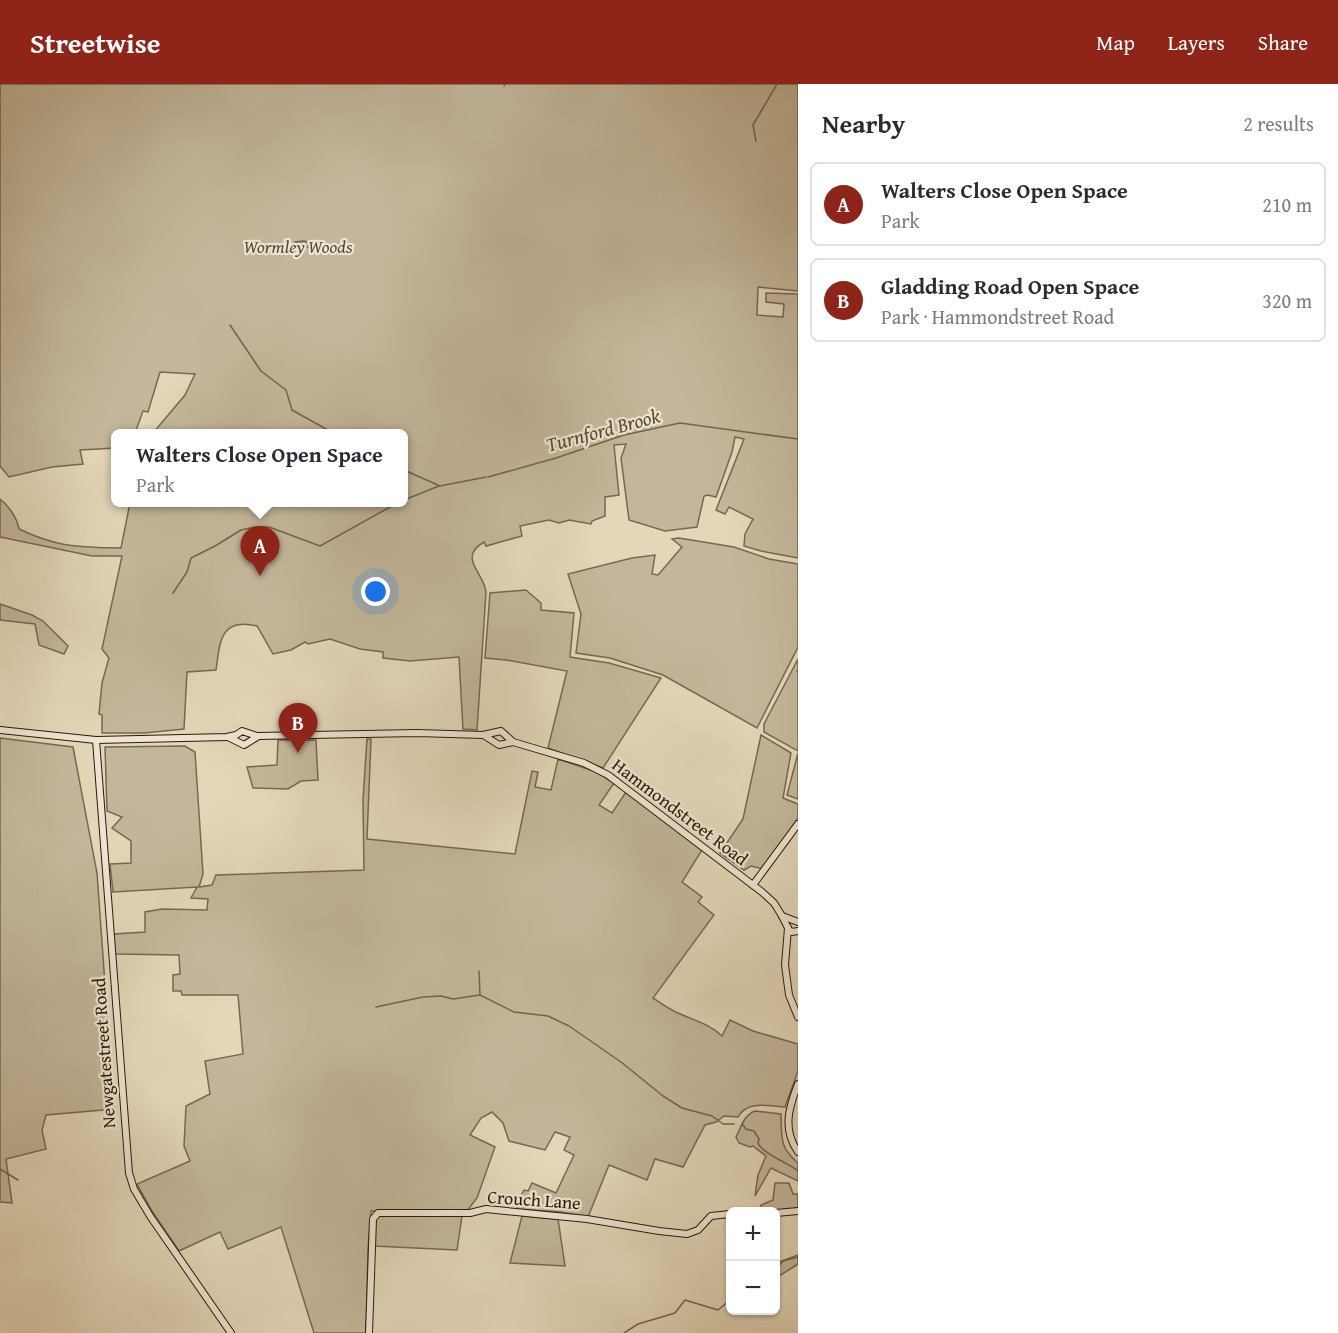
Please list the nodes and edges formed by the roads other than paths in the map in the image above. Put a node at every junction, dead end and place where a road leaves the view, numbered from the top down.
1 (0, 730) edge
2 (493, 736) junction
3 (506, 736) junction
4 (236, 737) junction
5 (249, 737) junction
6 (96, 740) junction
7 (513, 742) junction
8 (504, 744) junction
9 (798, 824) edge
10 (753, 885) junction
11 (782, 916) junction
12 (796, 921) edge
13 (787, 927) junction
14 (797, 931) edge
15 (787, 943) junction
16 (798, 1017) edge
17 (798, 1084) edge
18 (798, 1152) edge
19 (798, 1211) edge
20 (780, 1213) edge
21 (726, 1214) edge
22 (231, 1333) edge
23 (369, 1333) edge

1 - 6 street, Hammondstreet Road
2 - 3 street, Hammondstreet Road
2 - 5 street, Hammondstreet Road
2 - 8 street
3 - 7 street, Hammondstreet Road
3 - 8 street
4 - 5 street, Hammondstreet Road
4 - 5 street, Hammondstreet Road
4 - 6 street, Hammondstreet Road
6 - 22 street, Newgatestreet Road
7 - 8 street, Hammondstreet Road
7 - 10 street, Hammondstreet Road
9 - 10 street
10 - 11 street, Hammondstreet Road
11 - 12 street, Hammondstreet Road
11 - 13 street, Hammondstreet Road
12 - 13 street, Hammondstreet Road
13 - 14 street
13 - 15 street
14 - 15 street
15 - 16 street
17 - 18 street
19 - 20 street
21 - 23 street, Crouch Lane

